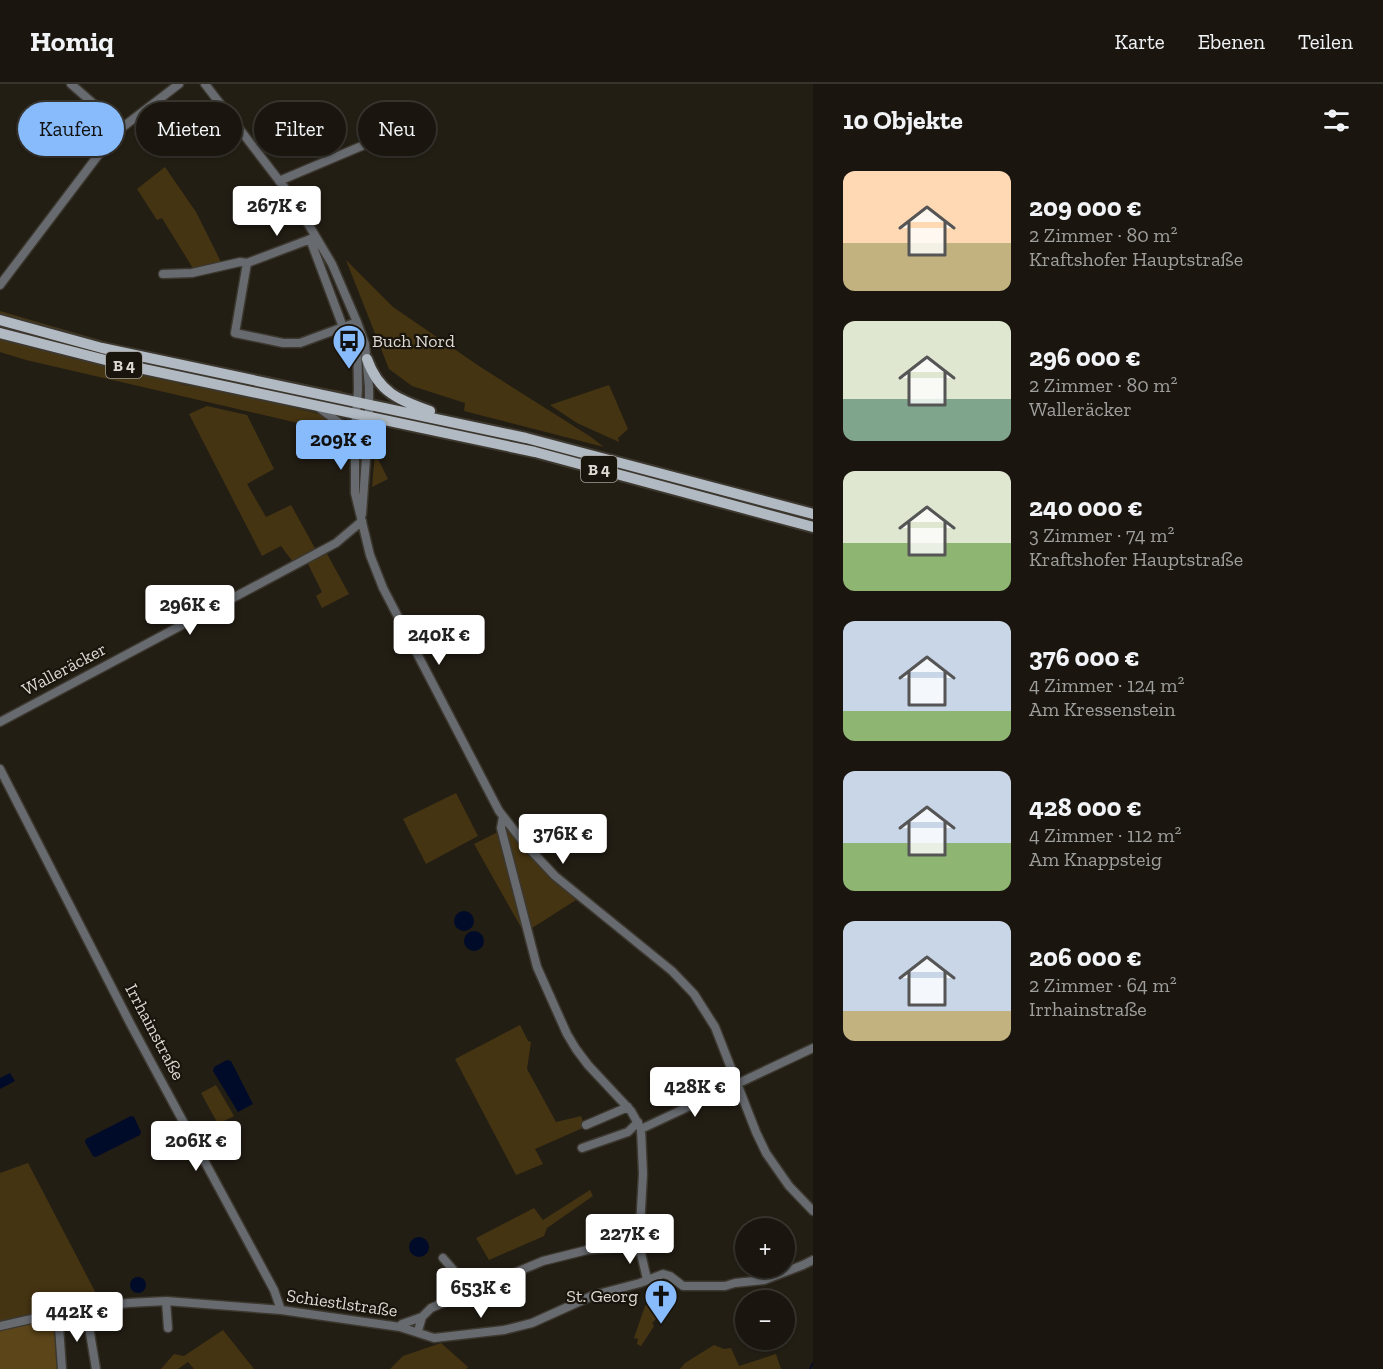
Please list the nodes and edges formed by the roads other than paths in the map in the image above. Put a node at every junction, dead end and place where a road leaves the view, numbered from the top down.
1 (71, 84) edge
2 (179, 84) edge
3 (205, 84) edge
4 (92, 102) edge
5 (124, 126) edge
6 (358, 148) edge
7 (98, 156) edge
8 (279, 181) junction
9 (313, 238) junction
10 (247, 263) junction
11 (163, 274) dead end
12 (0, 285) edge
13 (0, 320) edge
14 (357, 322) junction
15 (343, 327) junction
16 (0, 333) edge
17 (367, 359) junction
18 (316, 406) junction
19 (365, 408) junction
20 (357, 414) junction
21 (449, 422) junction
22 (354, 448) junction
23 (813, 514) edge
24 (362, 520) junction
25 (813, 527) edge
26 (0, 722) edge
27 (0, 769) edge
28 (503, 817) junction
29 (813, 1048) edge
30 (737, 1084) junction
31 (628, 1107) junction
32 (586, 1125) dead end
33 (640, 1125) junction
34 (582, 1148) dead end
35 (813, 1211) edge
36 (639, 1245) junction
37 (443, 1258) dead end
38 (813, 1260) edge
39 (647, 1279) junction
40 (480, 1289) junction
41 (166, 1301) junction
42 (86, 1309) junction
43 (281, 1310) junction
44 (58, 1313) junction
45 (422, 1317) junction
46 (0, 1326) edge
47 (400, 1327) junction
48 (168, 1328) dead end
49 (417, 1331) junction
50 (62, 1369) edge
51 (96, 1369) edge

1 - 4 street
2 - 5 street
3 - 8 street
6 - 8 street
7 - 12 street
8 - 9 street
9 - 10 street
9 - 14 street
9 - 15 street
10 - 11 street
10 - 15 street
13 - 19 main road, B 4
14 - 15 street
14 - 17 street
14 - 19 street
16 - 18 main road, B 4
17 - 19 street
17 - 21 main road, B 4
18 - 20 main road, B 4
18 - 22 street
19 - 20 main road, B 4
19 - 21 main road, B 4
19 - 24 street
19 - 25 main road, B 4
20 - 22 street
21 - 23 main road, B 4
22 - 24 street
24 - 26 street, Walleräcker
24 - 28 street
27 - 43 street, Irrhainstraße
28 - 30 street
28 - 31 street
29 - 30 street
30 - 33 street
30 - 35 street
31 - 32 street
31 - 33 street
33 - 34 street
33 - 36 street
36 - 39 street
36 - 40 street
37 - 40 street
38 - 39 street, Schiestlstraße
39 - 49 street, Schiestlstraße
40 - 45 street
41 - 42 street, Schiestlstraße
41 - 43 street, Schiestlstraße
41 - 48 street
42 - 44 street, Schiestlstraße
42 - 51 street
43 - 47 street, Schiestlstraße
44 - 46 street, Schiestlstraße
44 - 50 street
45 - 47 street
45 - 49 street
47 - 49 street, Schiestlstraße

